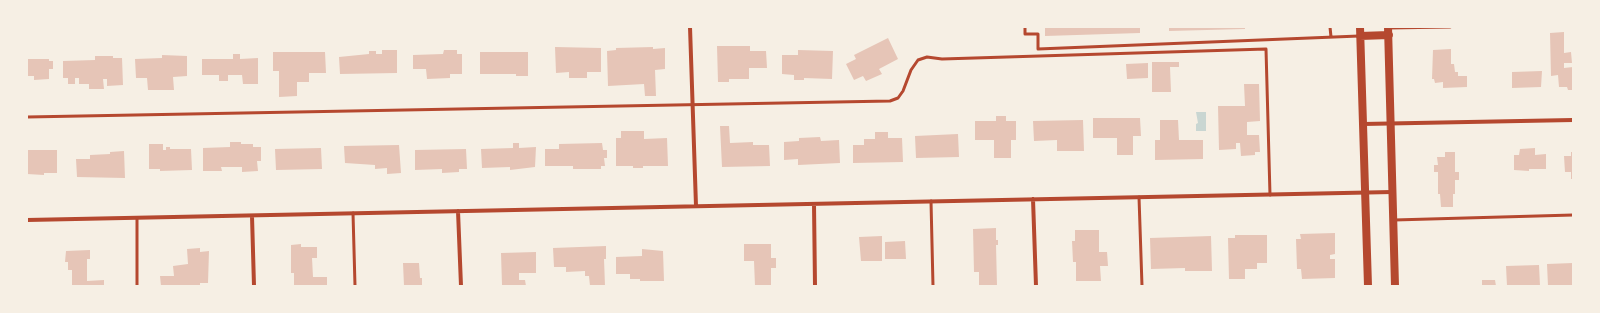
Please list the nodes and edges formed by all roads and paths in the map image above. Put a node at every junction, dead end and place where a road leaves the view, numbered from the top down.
1 (690, 27) edge
2 (1025, 27) edge
3 (1330, 27) edge
4 (1360, 27) edge
5 (1450, 27) edge
6 (1388, 30) edge
7 (1360, 36) junction
8 (1331, 37) junction
9 (693, 105) junction
10 (27, 117) edge
11 (1573, 120) edge
12 (1363, 124) junction
13 (1390, 124) junction
14 (1392, 192) junction
15 (1366, 193) junction
16 (1270, 195) junction
17 (1139, 197) junction
18 (1033, 199) junction
19 (931, 202) junction
20 (814, 204) junction
21 (696, 206) junction
22 (458, 211) junction
23 (353, 213) junction
24 (1573, 215) edge
25 (252, 216) junction
26 (137, 218) junction
27 (27, 220) edge
28 (1392, 221) junction
29 (137, 286) edge
30 (254, 286) edge
31 (355, 286) edge
32 (460, 286) edge
33 (815, 286) edge
34 (933, 286) edge
35 (1036, 286) edge
36 (1142, 286) edge
37 (1368, 286) edge
38 (1394, 286) edge

1 - 9 street
2 - 8 lane
3 - 8 lane
4 - 7 main road
5 - 6 lane
6 - 7 main road
6 - 13 main road
7 - 8 lane
7 - 12 main road
9 - 10 lane
9 - 16 lane
9 - 21 street
11 - 13 street
12 - 13 street
12 - 15 main road
13 - 14 main road
14 - 15 street
14 - 28 main road
15 - 16 street
15 - 37 main road
16 - 17 street
17 - 18 street
17 - 36 lane
18 - 19 street
18 - 35 street
19 - 20 street
19 - 34 lane
20 - 21 street
20 - 33 street
21 - 22 street
22 - 23 street
22 - 32 street
23 - 25 street
23 - 31 lane
24 - 28 lane
25 - 26 street
25 - 30 street
26 - 27 street
26 - 29 lane
28 - 38 main road

